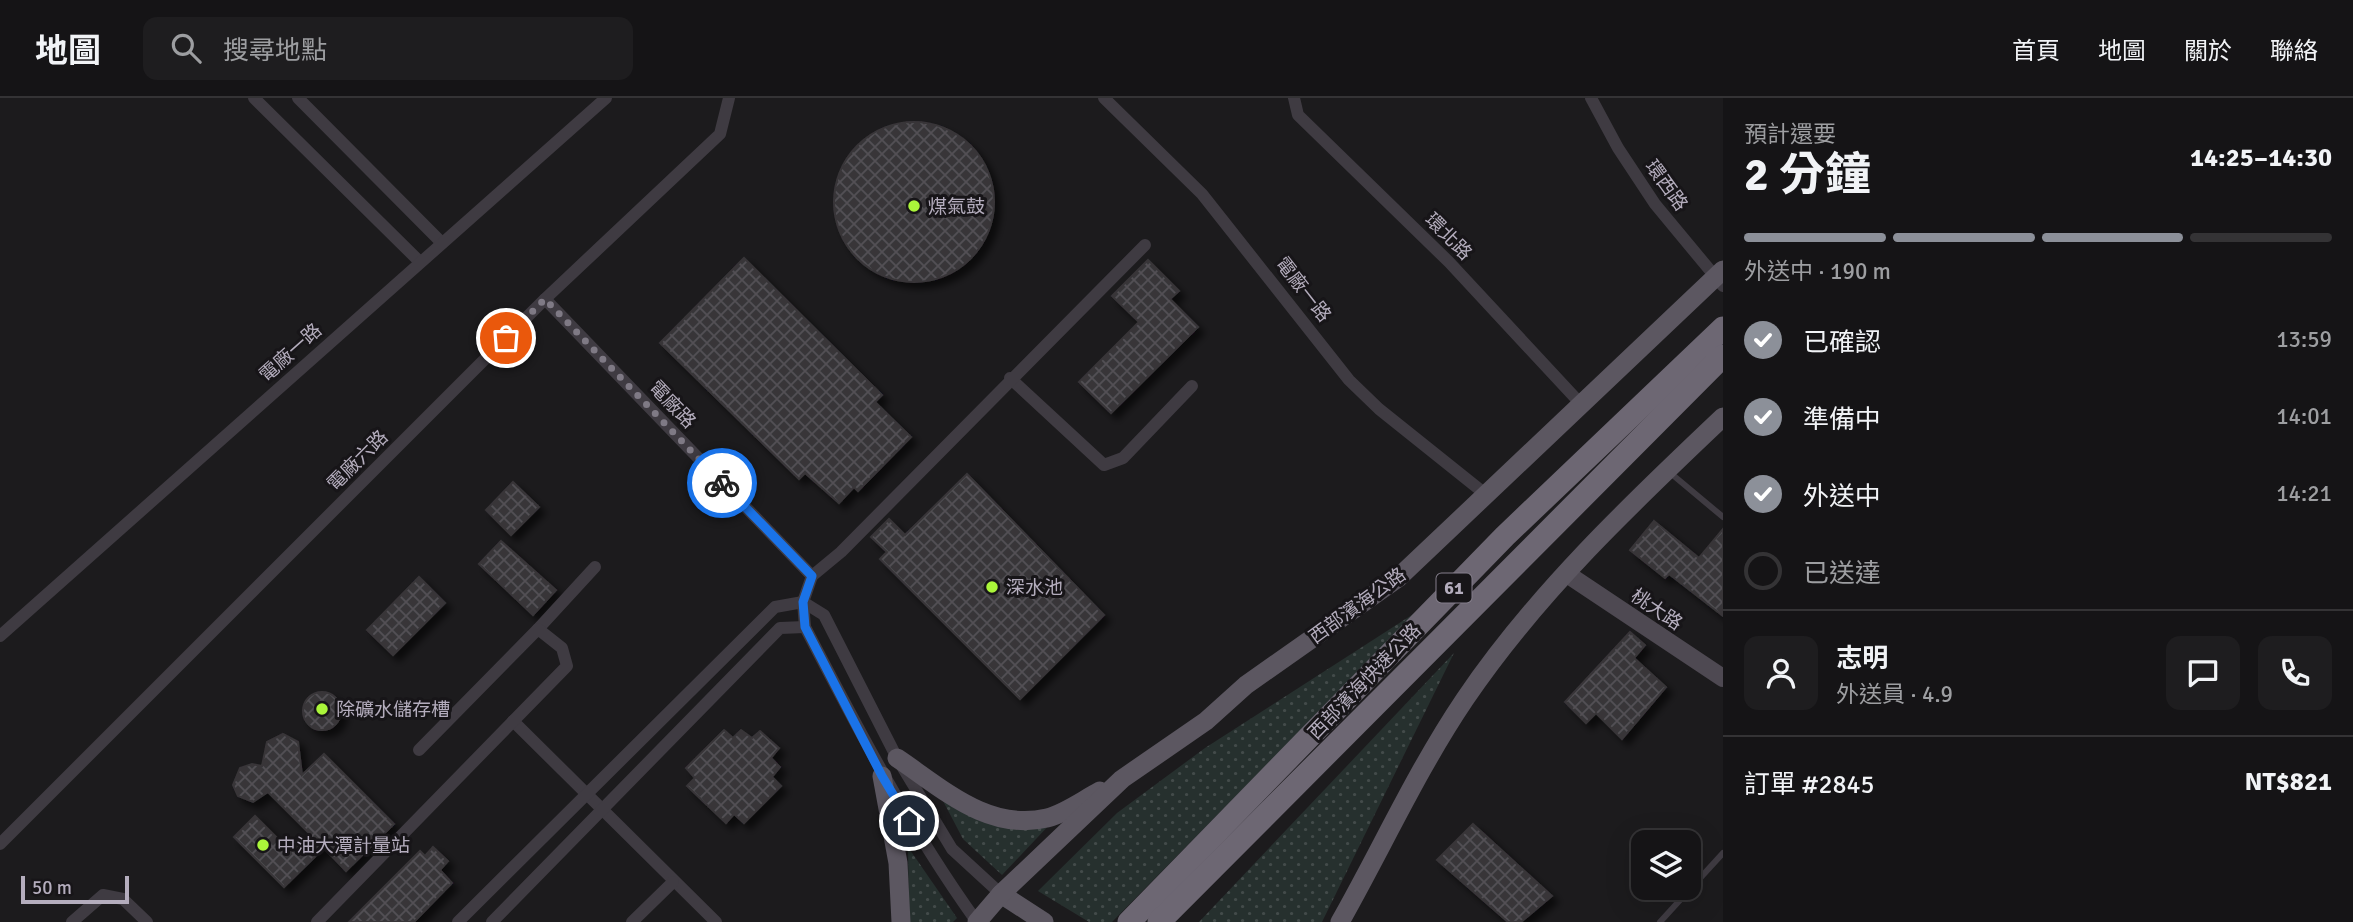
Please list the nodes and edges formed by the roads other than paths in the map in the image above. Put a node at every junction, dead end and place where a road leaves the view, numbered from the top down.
1 (254, 98) edge
2 (298, 98) edge
3 (606, 98) edge
4 (730, 98) edge
5 (1104, 98) edge
6 (1294, 98) edge
7 (1591, 98) edge
8 (442, 243) junction
9 (1144, 245) dead end
10 (420, 262) junction
11 (1721, 277) edge
12 (545, 299) junction
13 (1723, 328) edge
14 (1723, 356) edge
15 (1010, 378) junction
16 (1192, 386) dead end
17 (1580, 403) junction
18 (1723, 417) edge
19 (1667, 470) junction
20 (1484, 493) junction
21 (1723, 517) edge
22 (595, 568) dead end
23 (1567, 574) junction
24 (812, 576) junction
25 (803, 602) junction
26 (805, 627) junction
27 (538, 629) junction
28 (0, 636) edge
29 (1720, 671) edge
30 (513, 721) junction
31 (419, 750) dead end
32 (897, 758) junction
33 (882, 776) junction
34 (1122, 779) junction
35 (585, 794) junction
36 (602, 808) junction
37 (0, 844) edge
38 (1723, 853) edge
39 (1377, 857) junction
40 (673, 882) junction
41 (1001, 894) junction
42 (72, 922) edge
43 (147, 922) edge
44 (317, 922) edge
45 (458, 922) edge
46 (492, 922) edge
47 (632, 922) edge
48 (716, 922) edge
49 (901, 922) edge
50 (977, 922) edge
51 (1044, 922) edge
52 (1129, 922) edge
53 (1159, 922) edge
54 (1340, 922) edge
55 (1356, 922) edge
56 (1660, 922) edge

1 - 10 street
2 - 8 street
3 - 8 street, 電廠一路
4 - 12 street, 電廠六路
5 - 20 street, 電廠一路
6 - 17 street, 環北路
7 - 11 street, 環西路
8 - 10 street, 電廠一路
9 - 15 street
10 - 28 street, 電廠一路
11 - 17 main road, 西部濱海公路 / 61
12 - 24 street, 電廠路
12 - 37 street, 電廠六路
13 - 52 highway, 西部濱海快速公路 / 61
14 - 53 highway, 西部濱海快速公路 / 61
15 - 16 street
15 - 24 street
17 - 20 main road, 西部濱海公路 / 61
18 - 19 main road
19 - 21 lane
19 - 23 main road
20 - 34 main road, 西部濱海公路 / 61
22 - 27 street
23 - 29 street, 桃大路
23 - 39 main road
24 - 25 street
25 - 26 street
25 - 32 street
25 - 35 street
26 - 33 street
26 - 36 street
27 - 30 street
27 - 31 street
30 - 35 street
30 - 44 street
32 - 34 main road
32 - 41 street
33 - 49 main road
33 - 50 street
34 - 41 main road, 西部濱海公路 / 61
35 - 36 street
35 - 45 street
36 - 40 street
36 - 46 street
38 - 56 lane
39 - 54 main road
39 - 55 main road
40 - 47 street
40 - 48 street
41 - 50 main road, 西部濱海公路 / 61
41 - 51 main road
42 - 43 street

